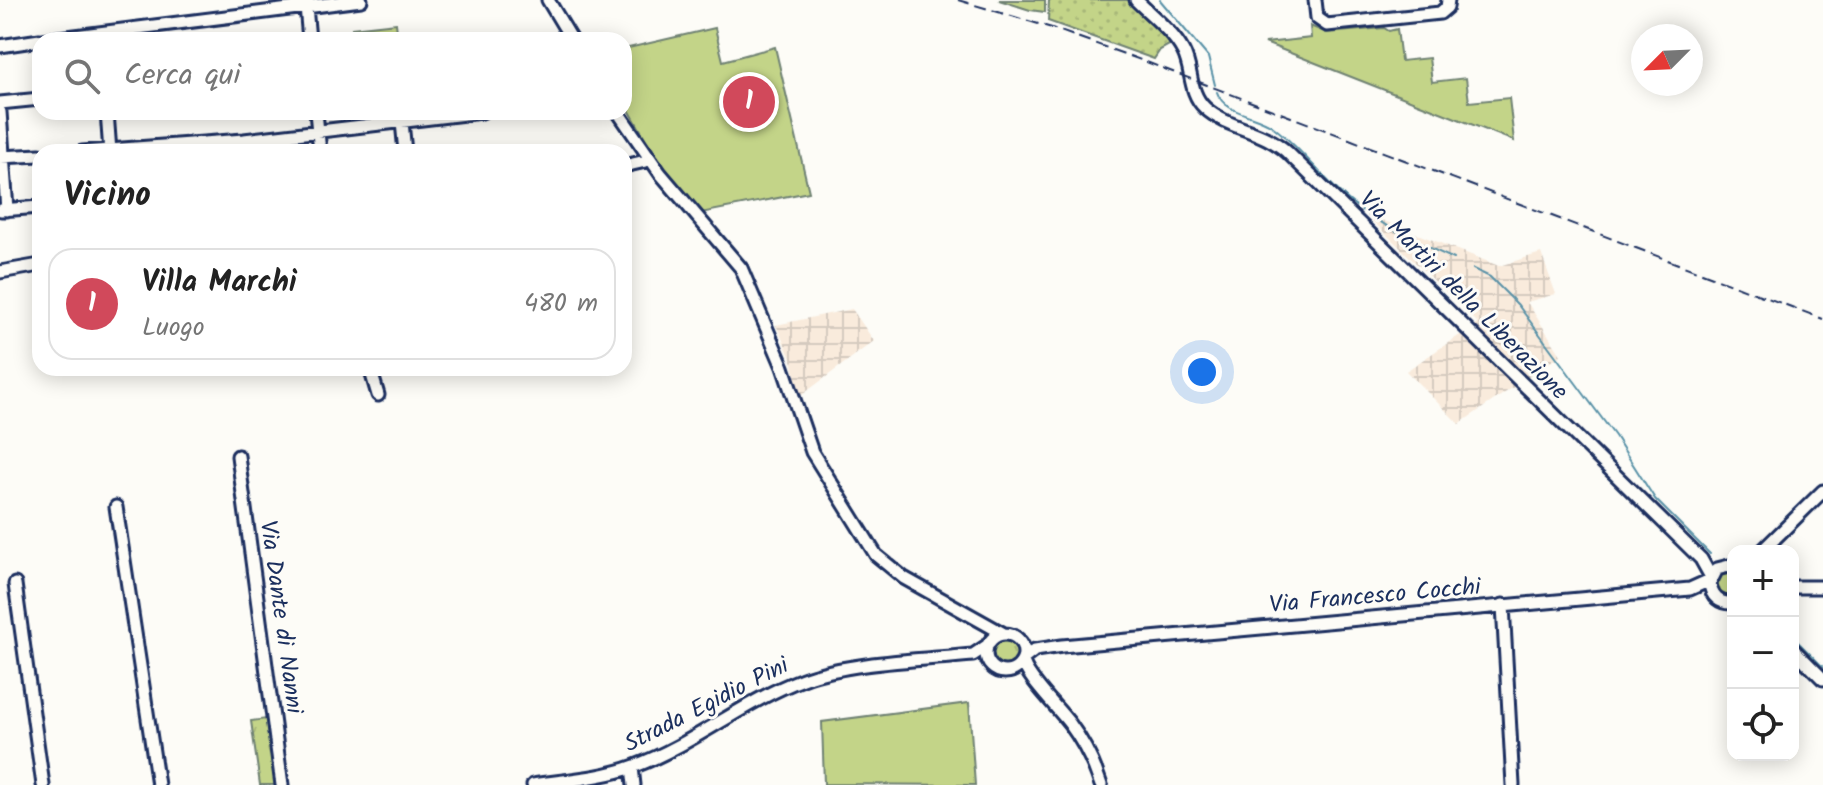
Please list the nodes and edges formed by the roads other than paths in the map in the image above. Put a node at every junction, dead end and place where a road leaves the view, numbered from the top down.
1 (361, 0) edge
2 (548, 0) edge
3 (1136, 0) edge
4 (1315, 0) edge
5 (1448, 0) edge
6 (306, 6) junction
7 (127, 32) edge
8 (308, 32) edge
9 (567, 32) edge
10 (32, 41) edge
11 (0, 46) edge
12 (32, 100) edge
13 (0, 103) edge
14 (0, 112) edge
15 (108, 120) edge
16 (317, 120) edge
17 (383, 120) edge
18 (401, 120) edge
19 (623, 120) edge
20 (318, 131) junction
21 (109, 144) edge
22 (183, 144) edge
23 (319, 144) edge
24 (404, 144) edge
25 (32, 155) edge
26 (2, 157) edge
27 (650, 160) junction
28 (632, 164) edge
29 (32, 208) edge
30 (4, 210) edge
31 (32, 266) edge
32 (0, 272) edge
33 (372, 376) edge
34 (378, 395) dead end
35 (238, 456) dead end
36 (1823, 491) edge
37 (116, 507) dead end
38 (1768, 545) edge
39 (1701, 559) junction
40 (1727, 565) edge
41 (1727, 566) edge
42 (1711, 578) junction
43 (15, 584) dead end
44 (1799, 587) edge
45 (1823, 587) edge
46 (1690, 589) junction
47 (1727, 602) edge
48 (1727, 603) edge
49 (1503, 605) junction
50 (980, 621) junction
51 (1010, 636) junction
52 (988, 644) junction
53 (1064, 646) junction
54 (1799, 655) edge
55 (947, 658) junction
56 (1023, 659) junction
57 (999, 669) junction
58 (1032, 679) junction
59 (1823, 679) edge
60 (632, 767) junction
61 (43, 785) edge
62 (158, 785) edge
63 (282, 785) edge
64 (533, 785) edge
65 (634, 785) edge
66 (1101, 785) edge
67 (1513, 785) edge

1 - 6 street
2 - 9 street
3 - 39 street, Via Martiri della Liberazione
4 - 5 street
6 - 7 street
6 - 8 street
10 - 11 street
12 - 13 street
14 - 26 street
15 - 21 street
16 - 20 street
17 - 20 street
18 - 24 street
19 - 27 street, Via Francesco Cocchi
20 - 22 street
20 - 23 street
25 - 26 street
26 - 30 street
27 - 28 street
27 - 50 street, Via Francesco Cocchi
29 - 30 street
31 - 32 street
33 - 34 street
35 - 63 street, Via Dante di Nanni
36 - 38 street
37 - 62 street
39 - 40 street
39 - 42 street, Via Martiri della Liberazione
41 - 42 street
42 - 46 street, Via Francesco Cocchi
42 - 47 street, Via Martiri della Liberazione
43 - 61 street
44 - 45 street
46 - 48 street, Via Francesco Cocchi
46 - 49 street, Via Francesco Cocchi
49 - 53 street, Via Francesco Cocchi
49 - 67 street
50 - 51 street, Via Francesco Cocchi
50 - 52 street
51 - 52 street
51 - 53 street, Via Francesco Cocchi
51 - 56 street
52 - 55 street, Strada Egidio Pini
52 - 57 street
53 - 56 street, Via Francesco Cocchi
54 - 59 street
55 - 57 street, Strada Egidio Pini
55 - 60 street, Strada Egidio Pini
56 - 57 street
56 - 58 street
57 - 58 street, Strada Egidio Pini
58 - 66 street
60 - 64 street, Strada Egidio Pini
60 - 65 street

